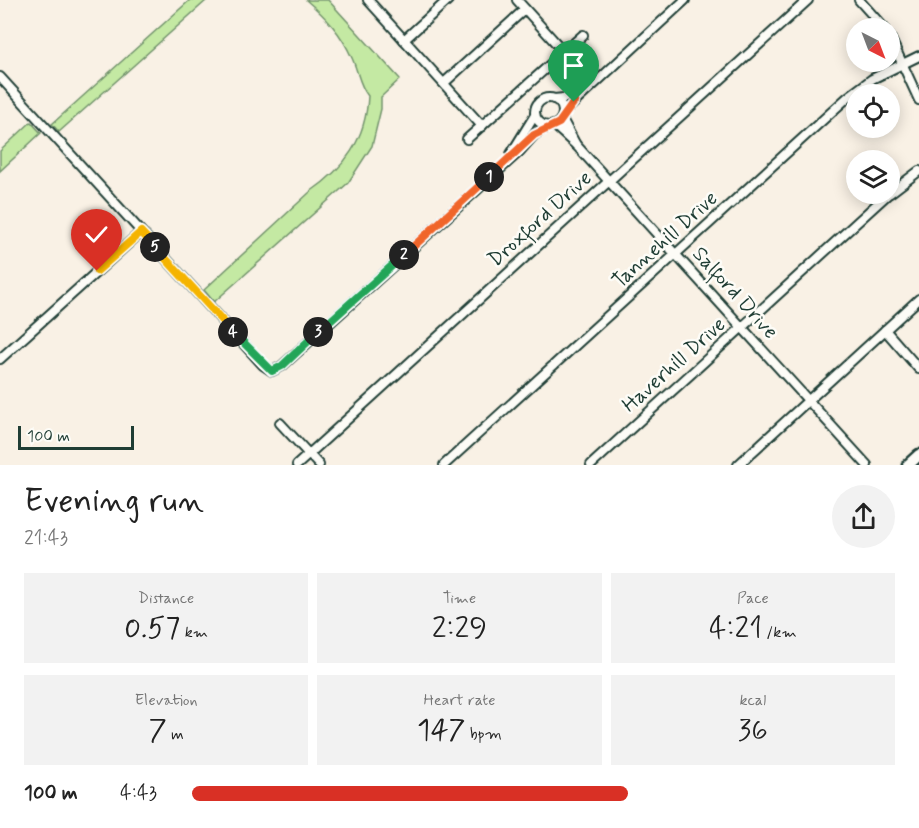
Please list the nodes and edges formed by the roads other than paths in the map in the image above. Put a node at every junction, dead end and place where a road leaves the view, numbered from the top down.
1 (368, 0) edge
2 (448, 0) edge
3 (517, 0) edge
4 (685, 0) edge
5 (808, 0) edge
6 (859, 0) edge
7 (525, 9) junction
8 (875, 18) edge
9 (583, 35) dead end
10 (404, 40) junction
11 (564, 52) junction
12 (919, 56) edge
13 (900, 58) edge
14 (903, 64) junction
15 (0, 77) edge
16 (444, 83) junction
17 (590, 87) junction
18 (554, 99) junction
19 (919, 100) edge
20 (535, 115) junction
21 (562, 116) junction
22 (482, 126) junction
23 (551, 126) junction
24 (467, 139) dead end
25 (577, 146) junction
26 (505, 163) junction
27 (919, 171) edge
28 (608, 182) junction
29 (900, 185) edge
30 (877, 204) edge
31 (141, 232) junction
32 (675, 255) junction
33 (919, 299) edge
34 (742, 327) junction
35 (885, 330) junction
36 (0, 359) edge
37 (919, 369) edge
38 (808, 400) junction
39 (280, 423) dead end
40 (309, 454) junction
41 (919, 455) edge
42 (297, 465) edge
43 (319, 465) edge
44 (444, 465) edge
45 (591, 465) edge
46 (738, 465) edge
47 (867, 465) edge
48 (908, 465) edge

1 - 10 street
2 - 10 street
3 - 7 street
4 - 17 street
5 - 28 street, Droxford Drive
6 - 8 street
7 - 11 street
7 - 16 street
9 - 11 street
10 - 16 street
11 - 22 street
12 - 14 street, Tannehill Drive
13 - 14 street
14 - 19 street
14 - 32 street, Tannehill Drive
15 - 31 street
16 - 22 street
17 - 18 street
17 - 21 street
18 - 20 street
18 - 21 street
20 - 23 street
20 - 26 street
21 - 23 street
21 - 25 street, Salford Drive
22 - 24 street
23 - 25 street, Salford Drive
23 - 26 street
25 - 28 street, Salford Drive
26 - 31 street
27 - 29 street, Haverhill Drive
28 - 32 street, Salford Drive
28 - 40 street, Droxford Drive
30 - 34 street, Haverhill Drive
31 - 36 street
32 - 34 street, Salford Drive
32 - 44 street, Tannehill Drive
33 - 35 street
34 - 38 street, Salford Drive
34 - 45 street, Haverhill Drive
35 - 37 street
35 - 38 street
38 - 46 street
38 - 47 street, Salford Drive
39 - 40 street
40 - 42 street, Droxford Drive
40 - 43 street
41 - 48 main road

